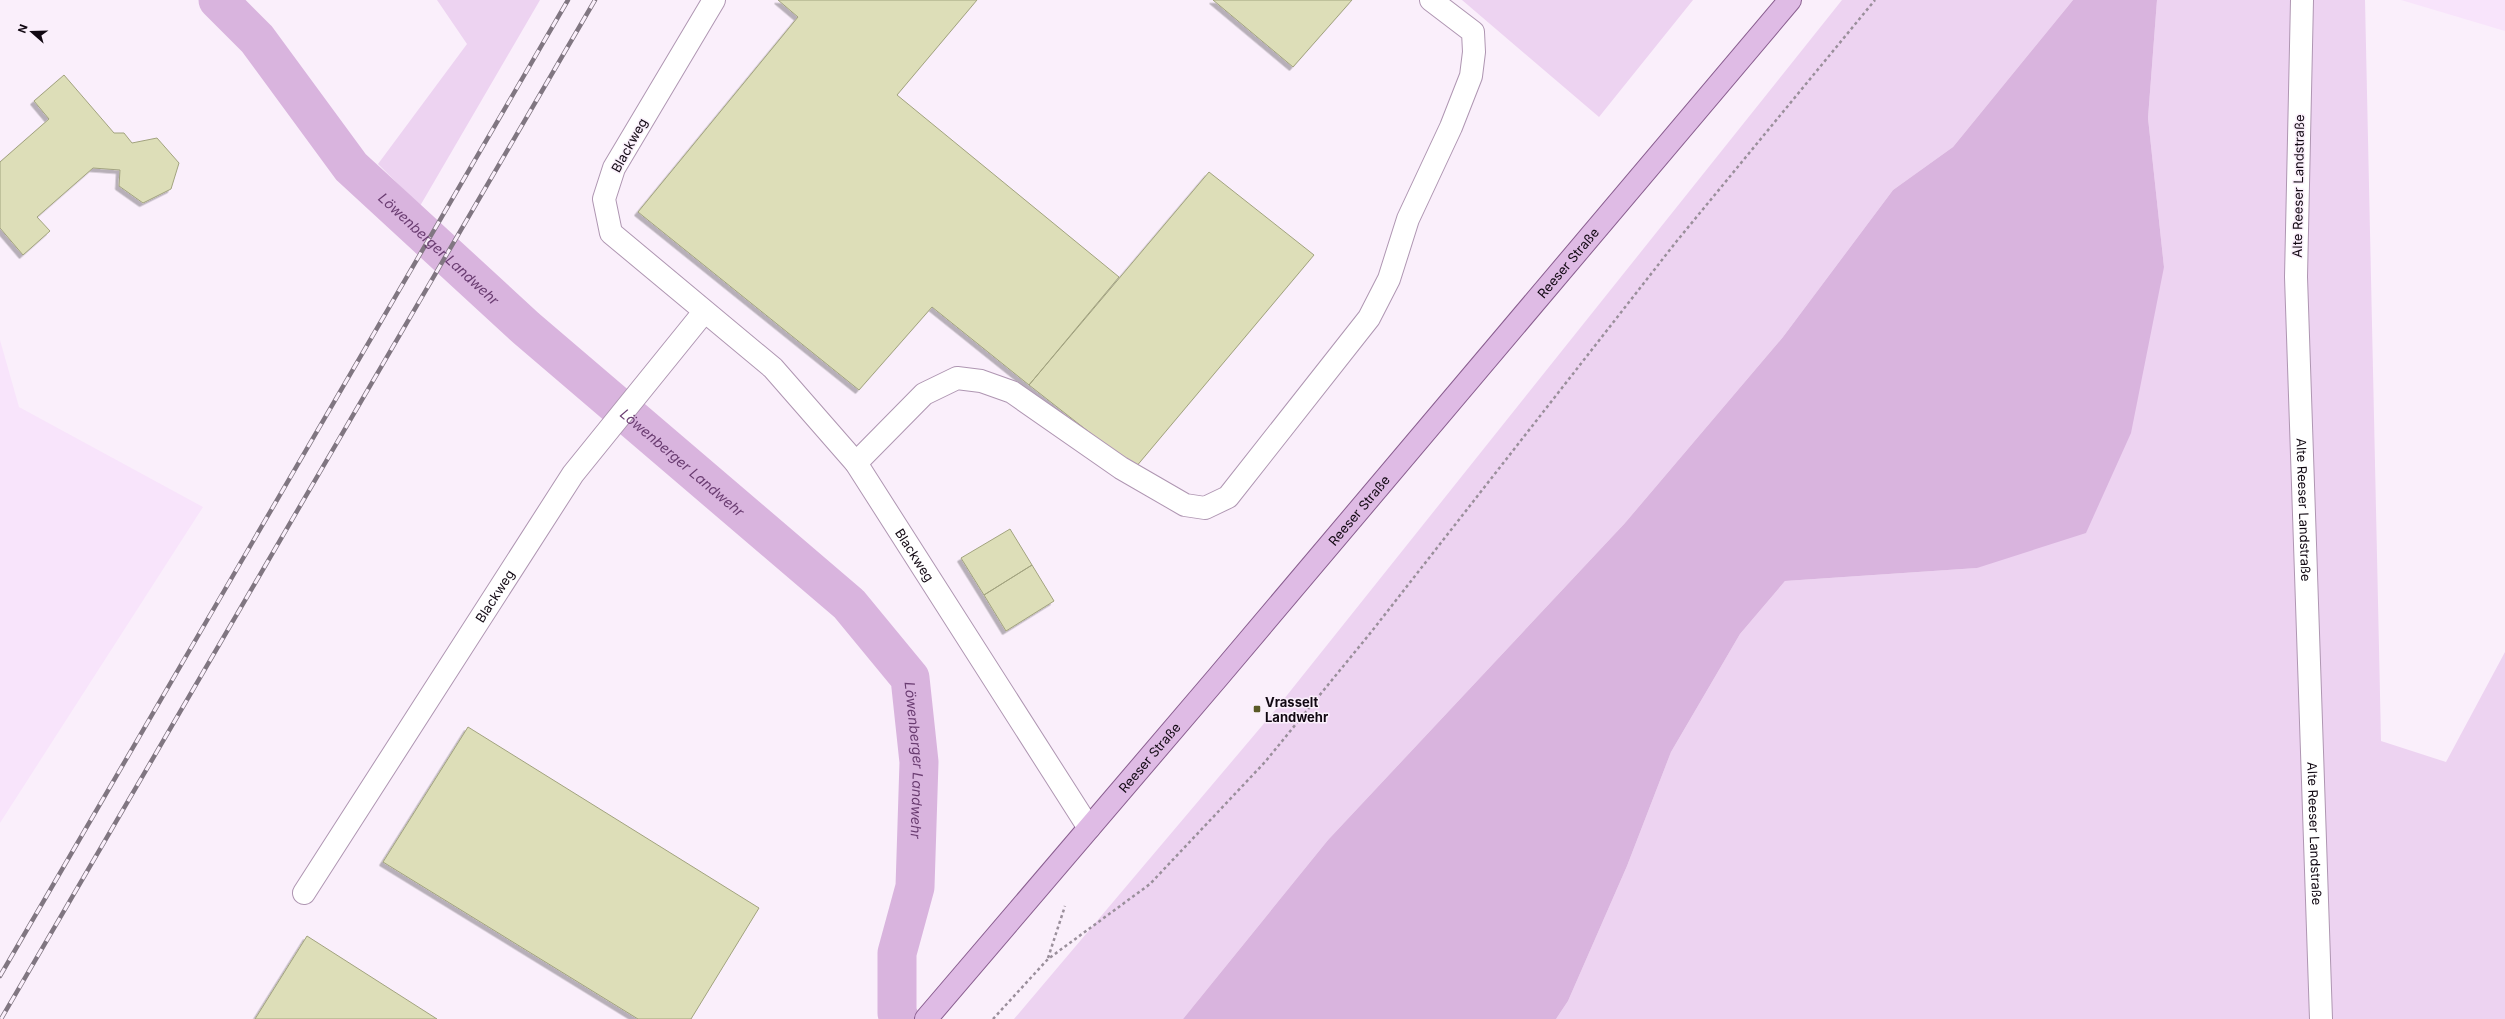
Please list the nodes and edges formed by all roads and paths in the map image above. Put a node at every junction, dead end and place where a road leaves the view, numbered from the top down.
1 (714, 0) edge
2 (1431, 0) edge
3 (1790, 0) edge
4 (1875, 0) edge
5 (2302, 0) edge
6 (704, 312) junction
7 (856, 463) junction
8 (1089, 828) junction
9 (304, 893) dead end
10 (929, 1014) edge
11 (993, 1019) edge
12 (2321, 1019) edge

1 - 6 street, Blackweg
2 - 7 street
3 - 8 main road, Reeser Straße
4 - 11 path
5 - 12 street, Alte Reeser Landstraße
6 - 7 street, Blackweg
6 - 9 street, Blackweg
7 - 8 street, Blackweg
8 - 10 main road, Reeser Straße

